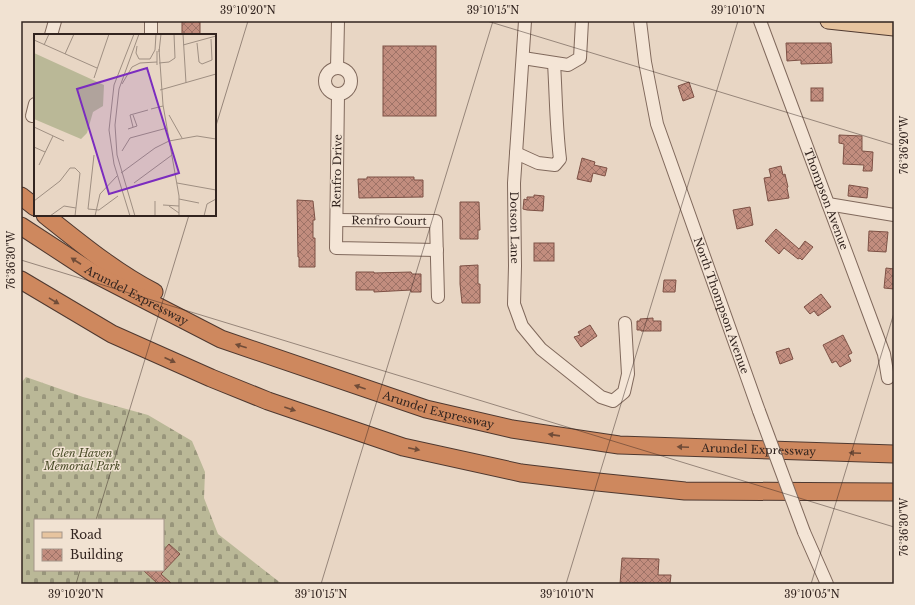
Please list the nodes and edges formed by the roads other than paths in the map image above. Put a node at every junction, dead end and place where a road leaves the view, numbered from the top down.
1 (55, 21) edge
2 (151, 21) edge
3 (338, 21) edge
4 (525, 21) edge
5 (582, 21) edge
6 (640, 21) edge
7 (760, 21) edge
8 (828, 21) edge
9 (845, 22) edge
10 (894, 28) edge
11 (52, 34) edge
12 (151, 34) edge
13 (523, 58) junction
14 (554, 63) junction
15 (337, 68) junction
16 (338, 94) junction
17 (34, 108) edge
18 (32, 116) dead end
19 (516, 153) junction
20 (21, 196) edge
21 (828, 204) junction
22 (34, 206) edge
23 (894, 215) edge
24 (46, 216) edge
25 (337, 220) junction
26 (21, 226) edge
27 (437, 250) junction
28 (21, 280) edge
29 (438, 297) dead end
30 (625, 323) dead end
31 (221, 339) junction
32 (888, 378) dead end
33 (894, 454) edge
34 (894, 492) edge
35 (827, 584) edge

1 - 11 street
2 - 12 street
3 - 15 street
4 - 13 street, Dotson Lane
5 - 14 street
6 - 35 street, North Thompson Avenue, bridge
7 - 21 street, Thompson Avenue
8 - 9 main road
9 - 10 main road
13 - 14 street
13 - 19 street, Dotson Lane
14 - 19 street
15 - 16 street
15 - 16 street
16 - 25 street, Renfro Drive
17 - 18 street
19 - 30 street, Dotson Lane
20 - 22 highway
21 - 23 street
21 - 32 street, Thompson Avenue
24 - 31 highway
25 - 27 street, Renfro Court
25 - 27 street, Renfro Drive
31 -> 26 highway, Arundel Expressway
27 - 29 street, Renfro Court
28 -> 34 highway
33 -> 31 highway, Arundel Expressway

